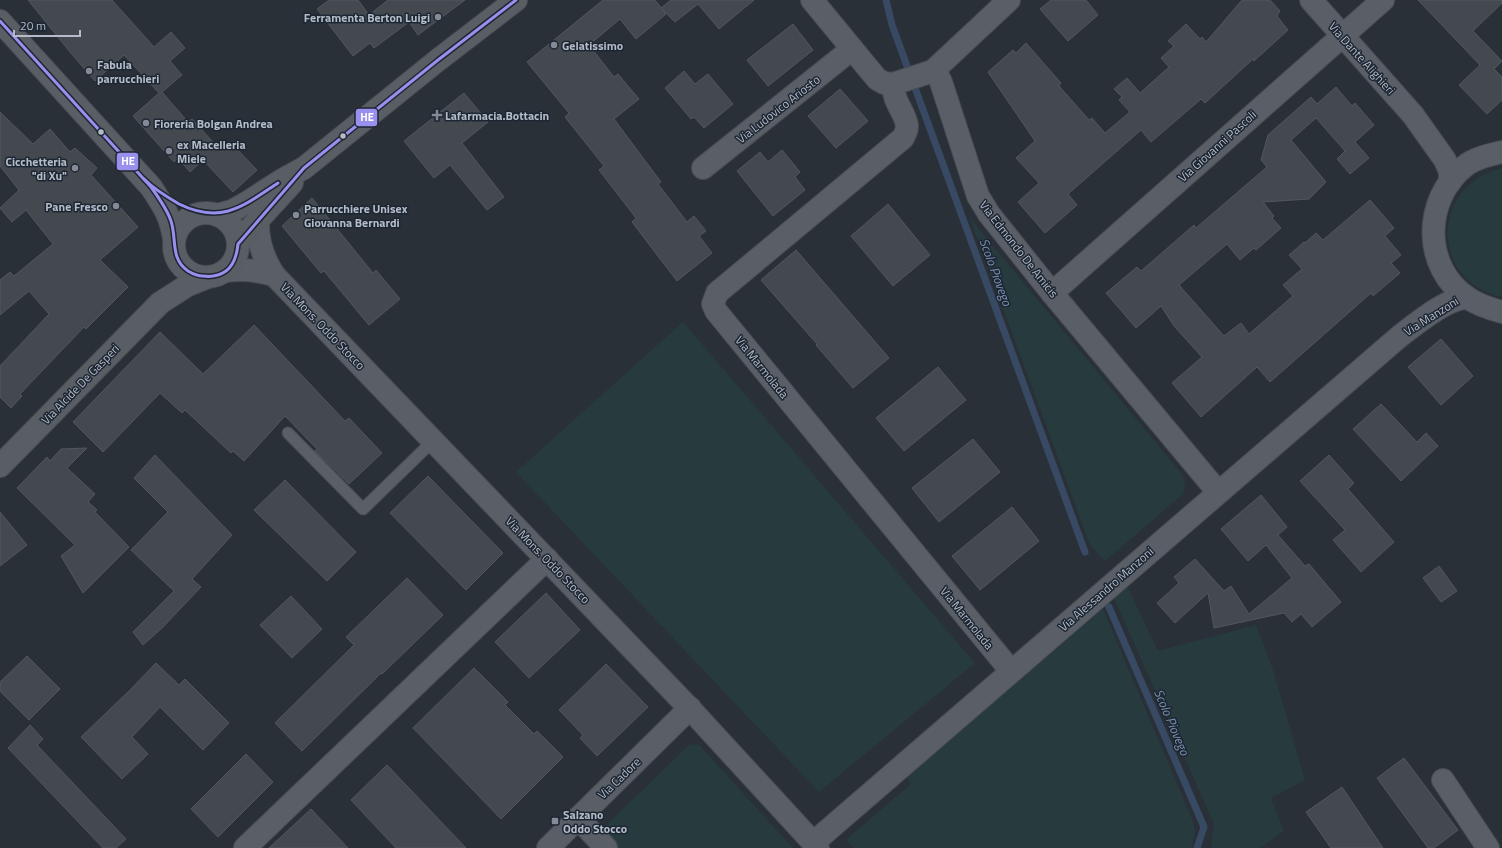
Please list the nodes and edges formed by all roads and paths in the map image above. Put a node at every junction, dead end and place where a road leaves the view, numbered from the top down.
1 (516, 0) edge
2 (812, 0) edge
3 (1009, 0) edge
4 (1311, 0) edge
5 (1384, 0) edge
6 (0, 21) edge
7 (1342, 36) junction
8 (852, 49) junction
9 (912, 78) junction
10 (1413, 115) junction
11 (1502, 152) edge
12 (1472, 162) junction
13 (304, 168) junction
14 (703, 168) dead end
15 (1450, 182) junction
16 (151, 187) junction
17 (209, 214) junction
18 (258, 220) junction
19 (238, 245) junction
20 (175, 246) junction
21 (269, 268) junction
22 (1442, 269) junction
23 (217, 274) junction
24 (1052, 293) junction
25 (1467, 298) junction
26 (160, 303) junction
27 (1502, 312) edge
28 (1400, 336) junction
29 (288, 433) dead end
30 (433, 440) junction
31 (0, 466) edge
32 (1218, 492) junction
33 (547, 559) junction
34 (1011, 671) junction
35 (690, 708) junction
36 (1443, 780) dead end
37 (578, 818) junction
38 (815, 845) edge
39 (245, 848) edge
40 (548, 848) edge
41 (606, 848) edge
42 (1488, 848) edge

1 - 13 street
2 - 8 street
3 - 9 street
4 - 7 street, Via Dante Alighieri
5 - 7 street, Via Giovanni Pascoli
6 - 16 street
7 - 10 street, Via Dante Alighieri
7 - 24 street, Via Giovanni Pascoli
8 - 9 street
8 - 14 street, Via Ludovico Ariosto
9 - 24 street, Via Edmondo De Amicis
9 - 34 street, Via Marmolada
10 - 12 street, Via Dante Alighieri
10 - 15 street, Via Dante Alighieri
11 - 12 street
12 - 15 street
13 - 17 street
13 - 18 street
15 - 22 street
16 - 17 street
16 - 20 street
17 - 19 street
17 - 20 street
18 - 19 street
18 - 21 street
19 - 21 street
19 - 23 street
20 - 23 street
20 - 26 street, Via Alcide De Gasperi
21 - 23 street, Via Mons. Oddo Stocco
21 - 30 street, Via Mons. Oddo Stocco
22 - 25 street
22 - 28 street, Via Manzoni
23 - 26 street, Via Alcide De Gasperi
24 - 32 street, Via Edmondo De Amicis
25 - 27 street
25 - 28 street, Via Manzoni
26 - 31 street, Via Alcide De Gasperi
28 - 32 street, Via Alessandro Manzoni
29 - 30 lane
30 - 33 street, Via Mons. Oddo Stocco
32 - 34 street, Via Alessandro Manzoni
33 - 35 street, Via Mons. Oddo Stocco
33 - 39 street
34 - 38 street, Via Alessandro Manzoni
35 - 37 street, Via Cadore
35 - 38 street, Via Mons. Oddo Stocco
36 - 42 street
37 - 40 street, Via Cadore
37 - 41 street

